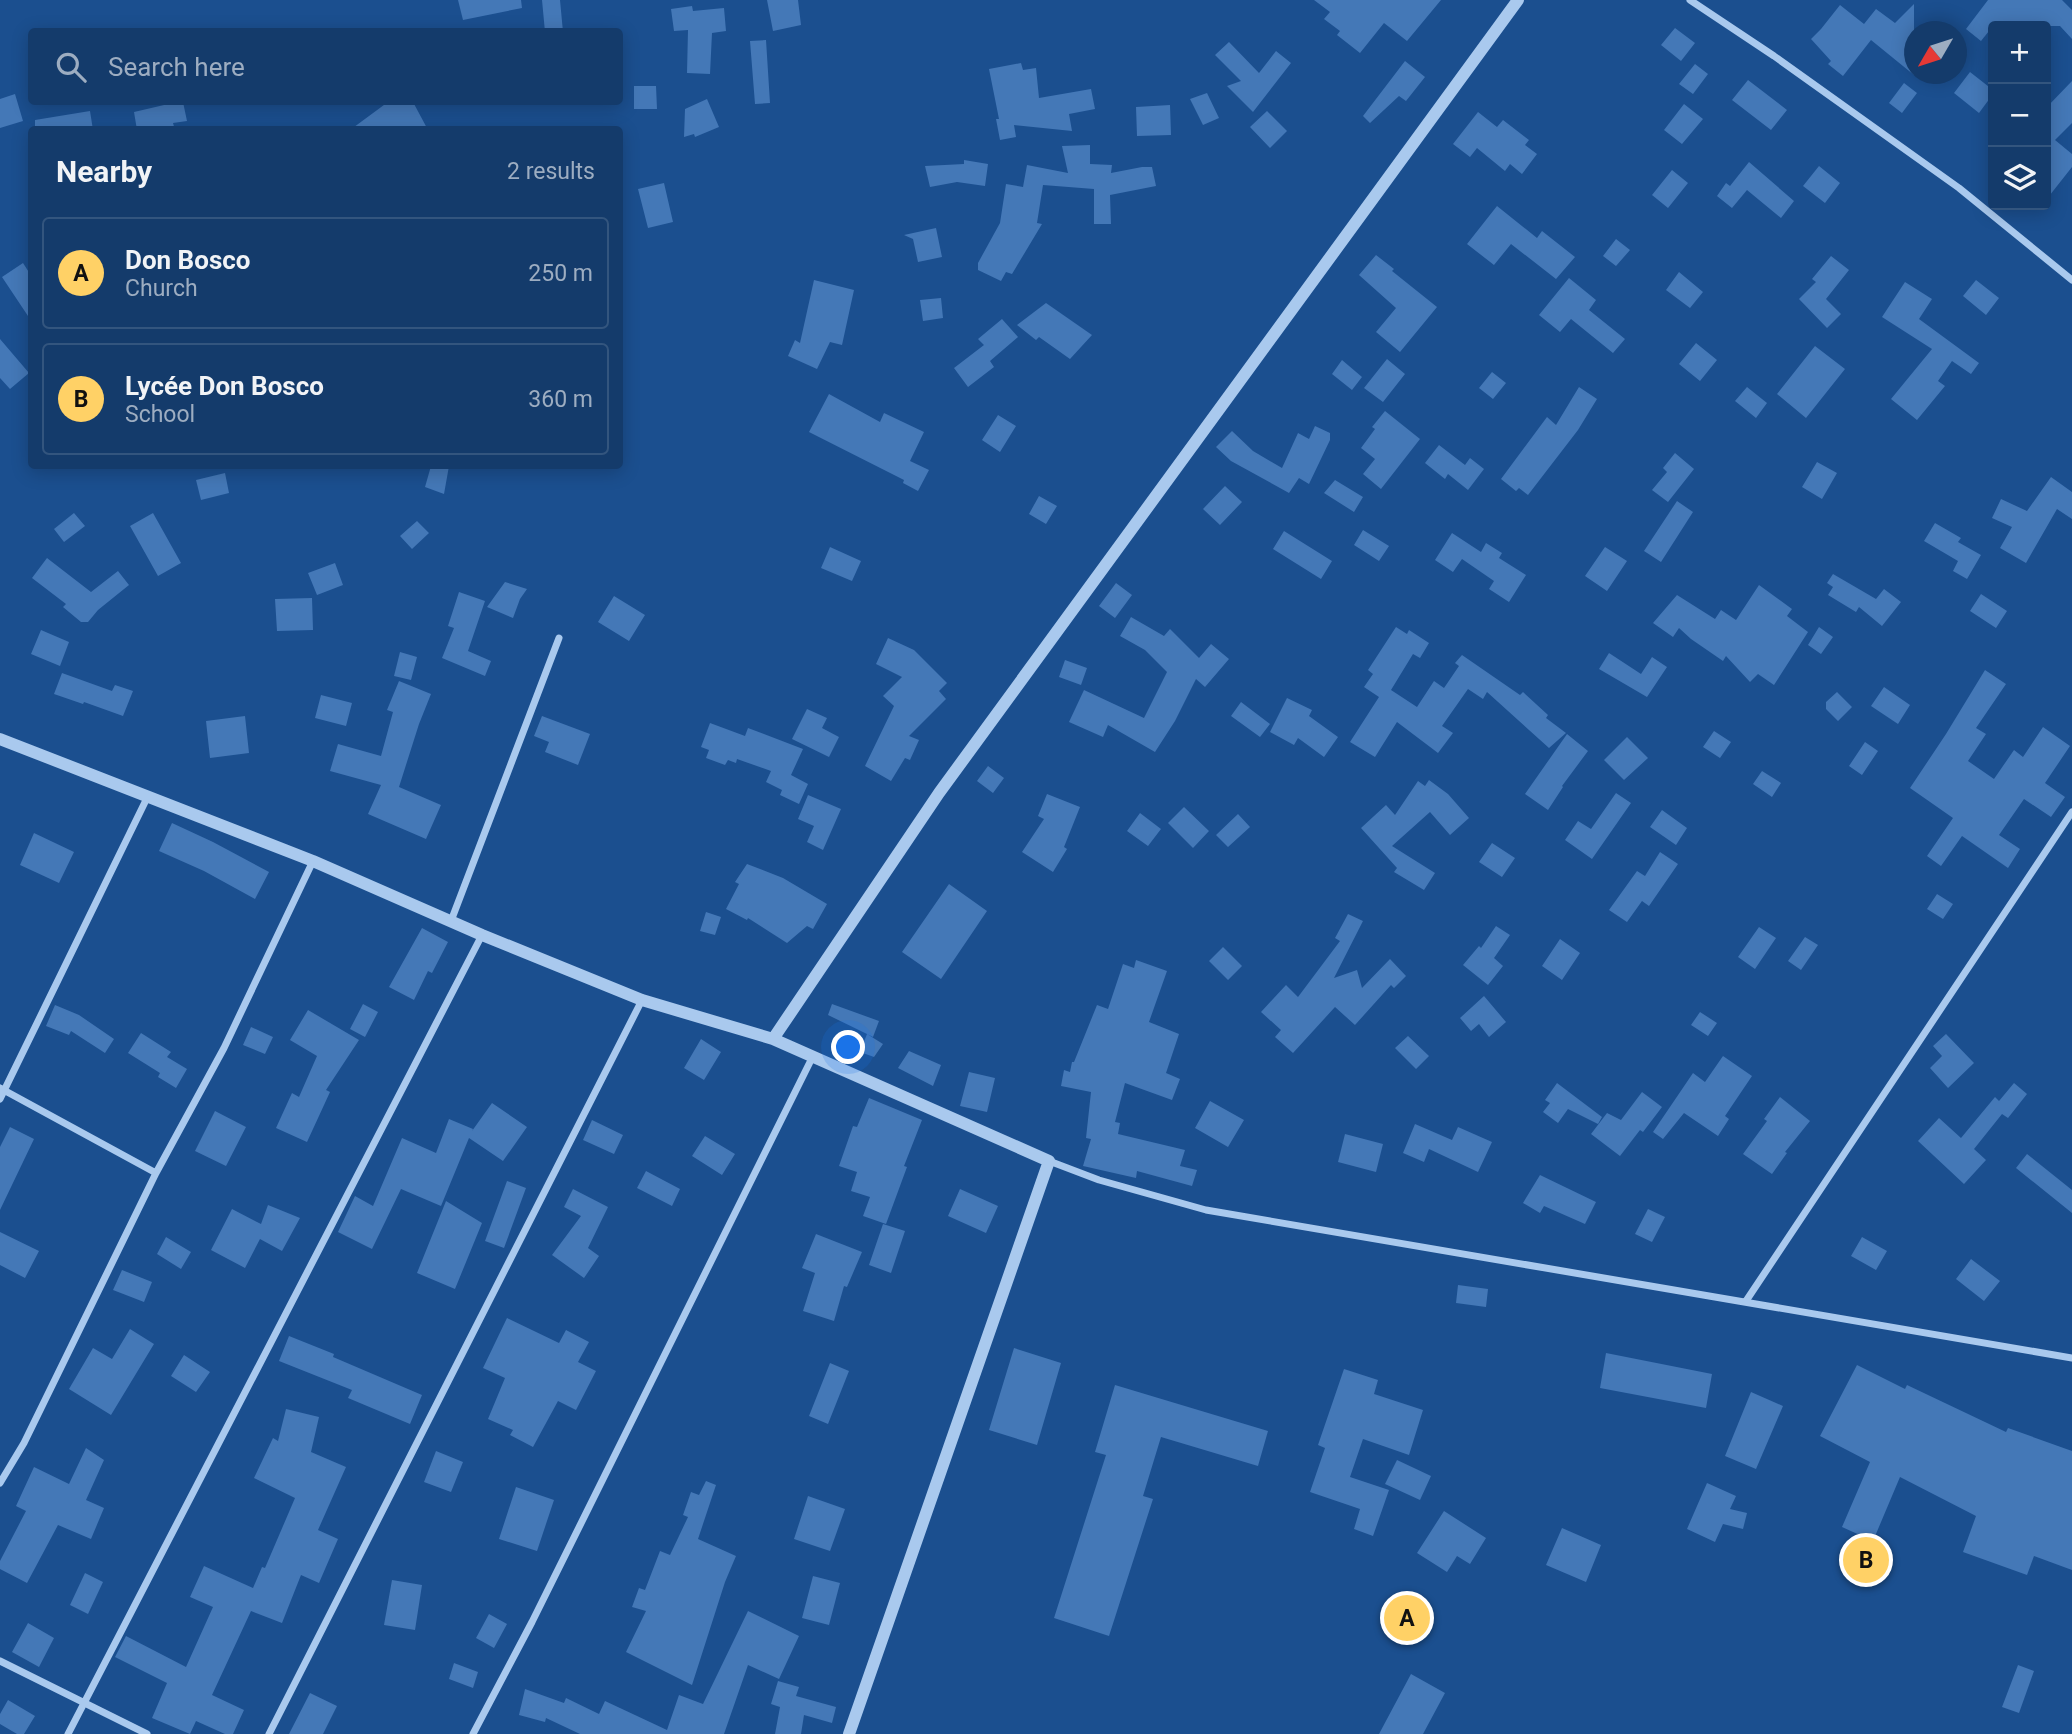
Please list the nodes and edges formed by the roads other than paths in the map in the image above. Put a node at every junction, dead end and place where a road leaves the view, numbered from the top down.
1 (1518, 0) edge
2 (1690, 0) edge
3 (2072, 280) edge
4 (559, 638) dead end
5 (0, 738) edge
6 (147, 797) junction
7 (2072, 812) edge
8 (313, 861) junction
9 (451, 921) junction
10 (482, 935) junction
11 (642, 1000) junction
12 (773, 1039) junction
13 (813, 1056) junction
14 (2, 1089) edge
15 (0, 1099) edge
16 (1049, 1161) junction
17 (156, 1172) junction
18 (1746, 1301) junction
19 (2072, 1358) edge
20 (0, 1483) edge
21 (0, 1661) edge
22 (85, 1703) junction
23 (68, 1734) edge
24 (147, 1734) edge
25 (269, 1734) edge
26 (473, 1734) edge
27 (849, 1734) edge

1 - 12 street
2 - 3 street
4 - 9 street
5 - 6 street
6 - 8 street
6 - 14 street
7 - 18 street
8 - 9 street
8 - 17 street
9 - 10 street
10 - 11 street
10 - 22 street
11 - 12 street
11 - 25 street
12 - 13 street
13 - 16 street
13 - 26 street
14 - 15 street
14 - 17 street
16 - 18 street
16 - 27 street
17 - 20 street
18 - 19 street
21 - 22 street
22 - 23 street
22 - 24 street

